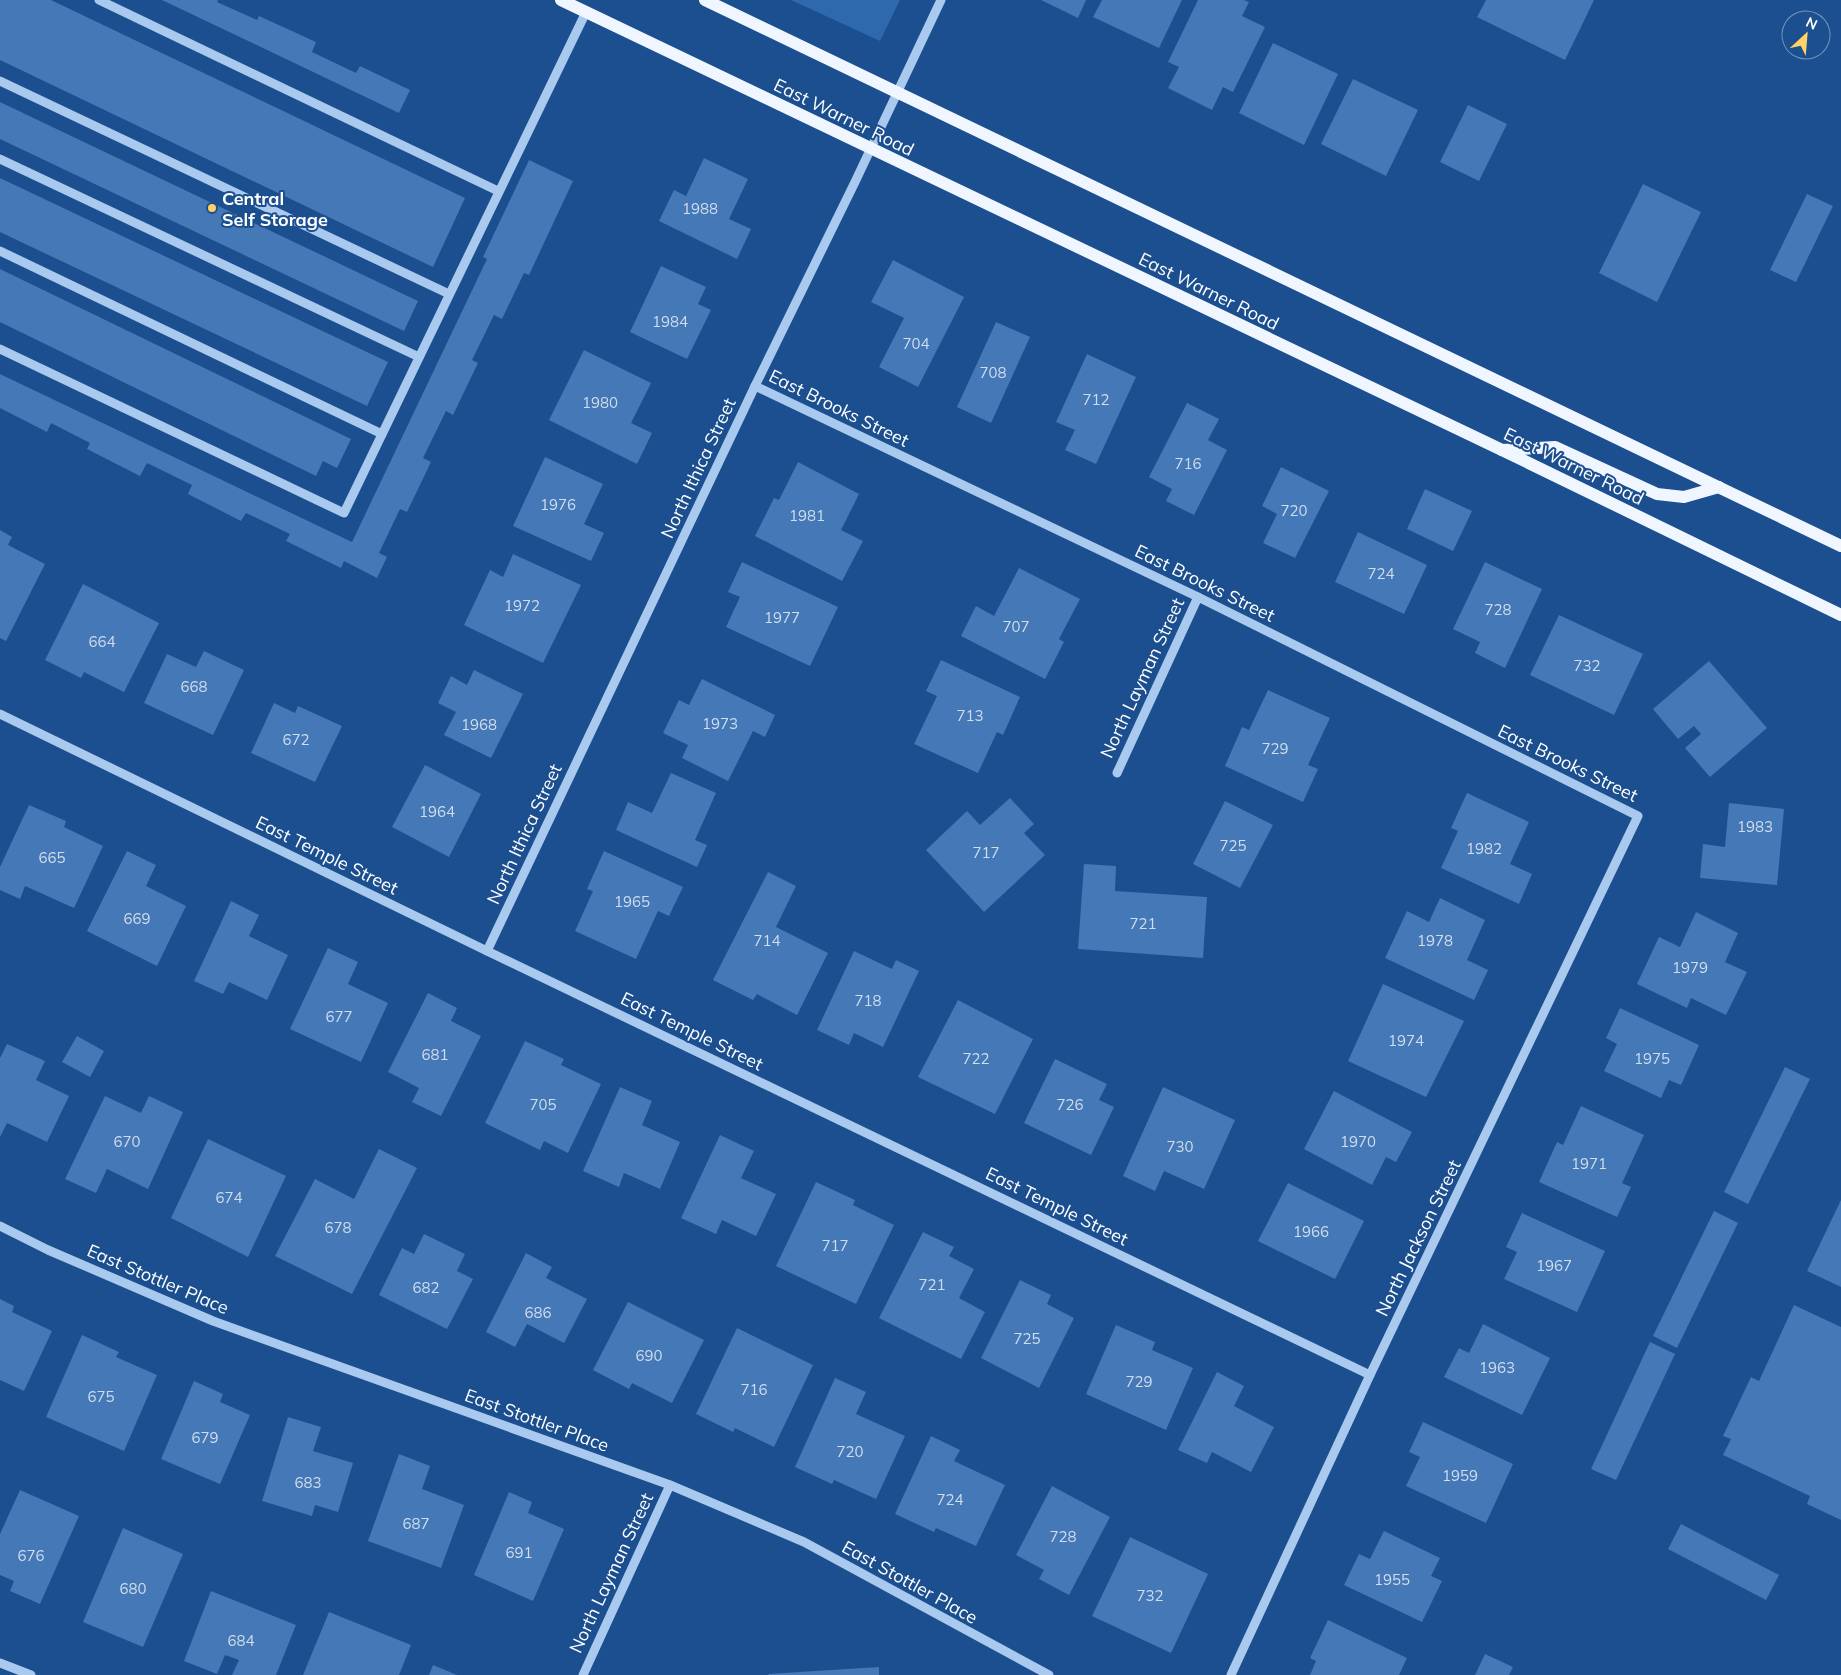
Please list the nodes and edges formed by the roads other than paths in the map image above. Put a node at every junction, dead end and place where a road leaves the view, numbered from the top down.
1 (99, 0) edge
2 (561, 0) edge
3 (704, 0) edge
4 (941, 0) edge
5 (586, 12) junction
6 (0, 81) edge
7 (897, 93) junction
8 (870, 149) junction
9 (0, 158) edge
10 (498, 191) junction
11 (0, 251) edge
12 (449, 294) junction
13 (0, 349) edge
14 (419, 357) junction
15 (755, 386) junction
16 (382, 434) junction
17 (1502, 450) junction
18 (1719, 488) junction
19 (1841, 546) edge
20 (1198, 597) junction
21 (1841, 616) edge
22 (0, 714) edge
23 (1116, 773) dead end
24 (1638, 816) joint
25 (487, 951) junction
26 (0, 1226) edge
27 (1370, 1375) junction
28 (670, 1486) junction
29 (0, 1662) edge
30 (31, 1675) edge
31 (583, 1675) edge
32 (1049, 1675) edge
33 (1231, 1675) edge

1 - 10 street
2 - 5 main road, East Warner Road
3 - 7 main road
4 - 7 street, North Ithica Street
5 - 8 main road, East Warner Road
5 - 10 street
6 - 12 street
7 - 8 street, North Ithica Street
7 - 18 main road
8 - 15 street, North Ithica Street
8 - 17 main road, East Warner Road
9 - 14 street
10 - 12 street
11 - 16 street
12 - 14 street
13 - 16 street
14 - 16 street
15 - 20 street, East Brooks Street
15 - 25 street, North Ithica Street
17 - 18 main road
17 - 21 main road, East Warner Road
18 - 19 main road
20 - 23 street, North Layman Street
20 - 24 street, East Brooks Street
22 - 25 street, East Temple Street
24 - 27 street, North Jackson Street
25 - 27 street, East Temple Street
26 - 28 street, East Stottler Place
27 - 33 street, North Jackson Street
28 - 31 street, North Layman Street
28 - 32 street, East Stottler Place
29 - 30 street

